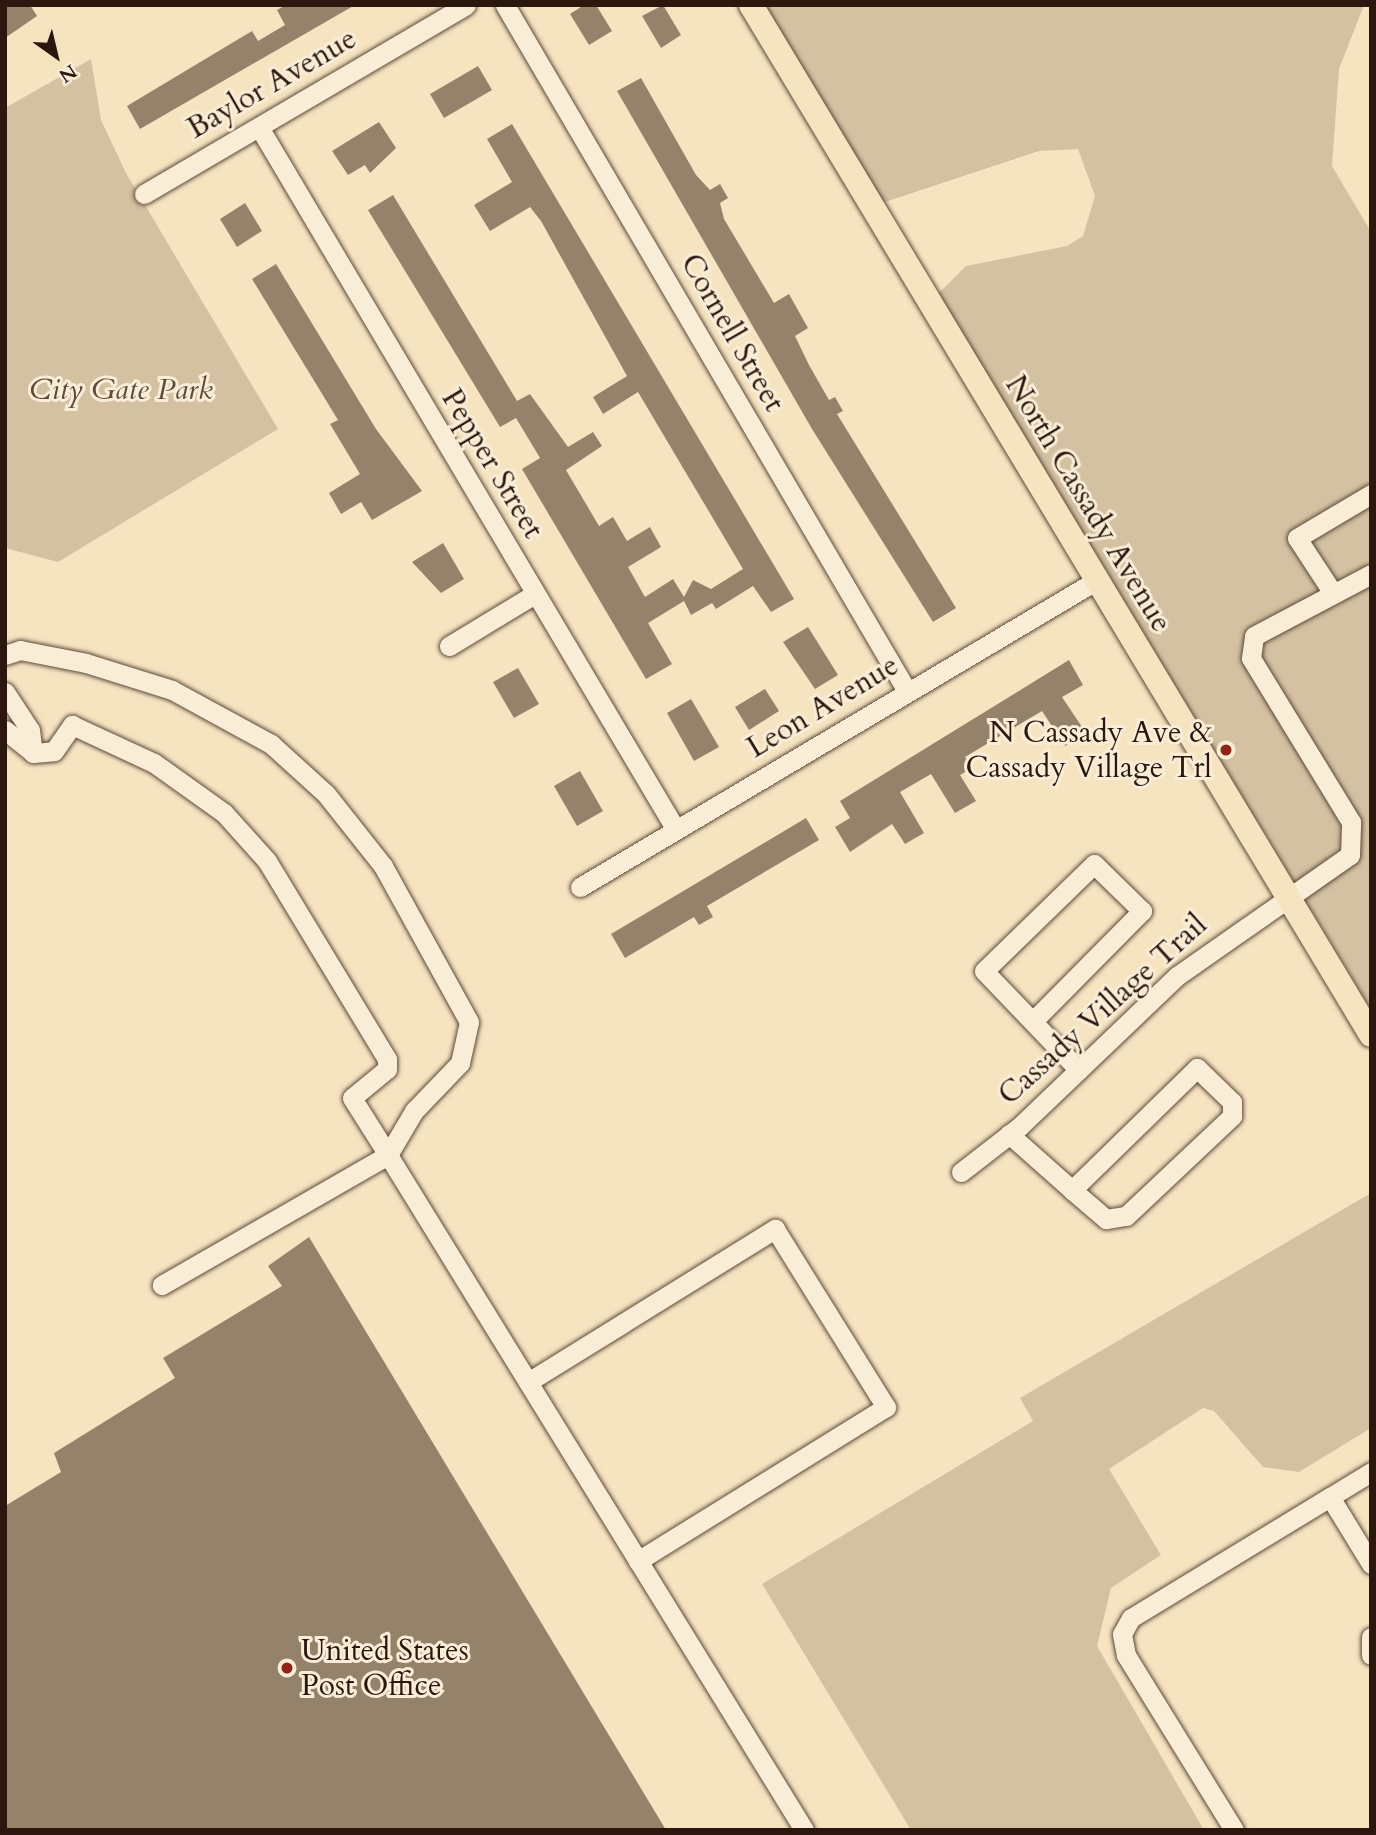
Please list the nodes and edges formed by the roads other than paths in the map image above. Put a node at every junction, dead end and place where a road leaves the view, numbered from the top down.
1 (466, 5) edge
2 (505, 5) edge
3 (751, 5) edge
4 (259, 127) junction
5 (144, 194) dead end
6 (1371, 494) edge
7 (1371, 573) edge
8 (1097, 580) junction
9 (1331, 590) junction
10 (535, 594) junction
11 (449, 646) dead end
12 (5, 655) edge
13 (907, 691) junction
14 (5, 692) edge
15 (5, 730) edge
16 (33, 753) junction
17 (676, 830) junction
18 (580, 887) dead end
19 (1286, 895) junction
20 (1033, 1021) junction
21 (1371, 1035) edge
22 (1079, 1070) junction
23 (1009, 1134) junction
24 (388, 1155) junction
25 (961, 1171) dead end
26 (1072, 1190) junction
27 (162, 1285) dead end
28 (528, 1382) junction
29 (1371, 1472) edge
30 (1330, 1497) junction
31 (638, 1561) junction
32 (1371, 1564) edge
33 (1371, 1637) edge
34 (1371, 1654) edge
35 (804, 1830) edge
36 (1234, 1830) edge

1 - 4 street, Baylor Avenue
2 - 13 street, Cornell Street
3 - 8 main road, North Cassady Avenue
4 - 5 street, Baylor Avenue
4 - 10 street, Pepper Street
6 - 9 street
7 - 9 street
8 - 13 street, Leon Avenue
8 - 19 main road, North Cassady Avenue
9 - 19 street, Cassady Village Trail
10 - 11 street
10 - 17 street, Pepper Street
12 - 24 street
13 - 17 street, Leon Avenue
14 - 16 street
15 - 16 street
16 - 24 street
17 - 18 street, Leon Avenue
19 - 21 main road, North Cassady Avenue
19 - 22 street, Cassady Village Trail
20 - 20 street
20 - 22 street
22 - 23 street, Cassady Village Trail
23 - 25 street, Cassady Village Trail
23 - 26 street
24 - 27 street
24 - 28 street
26 - 26 street
28 - 31 street
28 - 31 street
29 - 30 street
30 - 32 street
30 - 36 street
31 - 35 street
33 - 34 street

